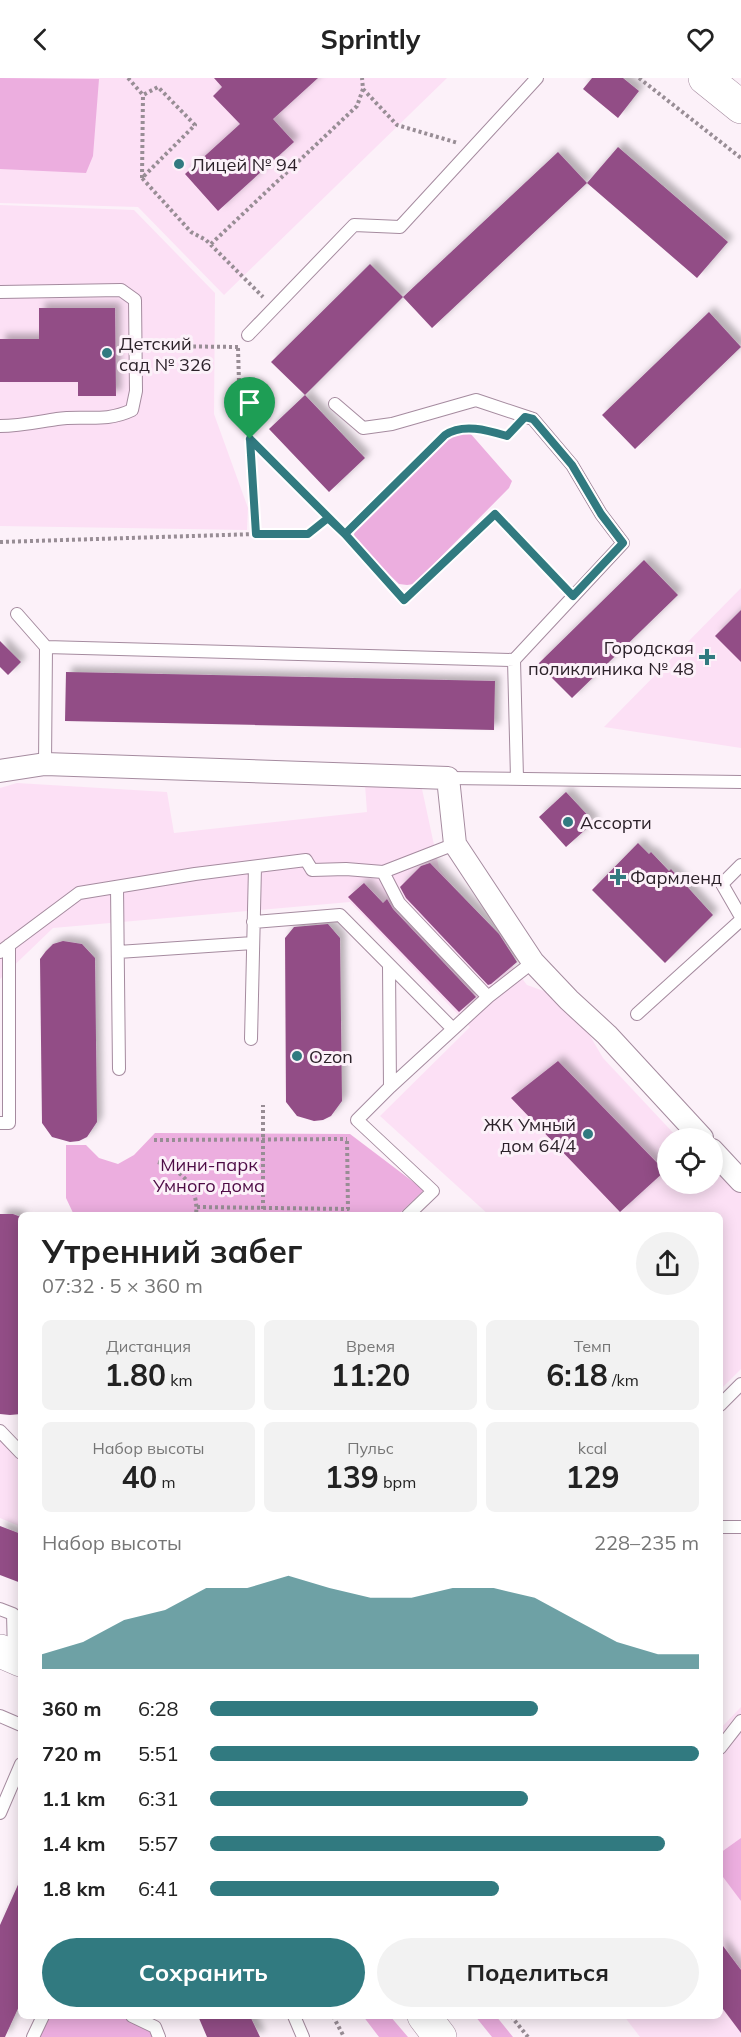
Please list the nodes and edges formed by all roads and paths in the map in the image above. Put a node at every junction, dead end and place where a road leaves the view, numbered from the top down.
1 (128, 78) edge
2 (362, 78) edge
3 (537, 78) edge
4 (639, 78) edge
5 (709, 79) edge
6 (363, 89) junction
7 (143, 95) junction
8 (741, 107) edge
9 (472, 149) junction
10 (741, 158) edge
11 (142, 178) junction
12 (211, 244) junction
13 (0, 292) edge
14 (274, 307) junction
15 (248, 335) joint
16 (135, 346) junction
17 (238, 347) junction
18 (335, 404) dead end
19 (525, 417) junction
20 (0, 426) edge
21 (250, 439) junction
22 (328, 518) junction
23 (256, 534) junction
24 (345, 534) junction
25 (0, 542) edge
26 (573, 596) junction
27 (17, 614) dead end
28 (46, 647) junction
29 (514, 660) junction
30 (45, 764) junction
31 (0, 771) edge
32 (448, 778) junction
33 (517, 778) junction
34 (741, 782) edge
35 (455, 844) junction
36 (741, 865) edge
37 (255, 867) junction
38 (383, 872) junction
39 (117, 887) junction
40 (741, 919) edge
41 (253, 922) junction
42 (253, 943) junction
43 (5, 948) edge
44 (118, 952) junction
45 (533, 962) junction
46 (389, 966) junction
47 (488, 996) junction
48 (637, 1014) dead end
49 (453, 1029) junction
50 (251, 1039) dead end
51 (119, 1069) dead end
52 (390, 1087) junction
53 (263, 1105) dead end
54 (357, 1120) junction
55 (0, 1123) edge
56 (693, 1128) edge
57 (347, 1139) junction
58 (154, 1140) dead end
59 (263, 1140) junction
60 (158, 1162) dead end
61 (723, 1162) edge
62 (741, 1181) edge
63 (197, 1207) junction
64 (262, 1208) junction
65 (196, 1212) edge
66 (262, 1212) edge
67 (411, 1212) edge
68 (741, 1384) edge
69 (723, 1402) edge
70 (0, 1431) edge
71 (18, 1449) edge
72 (723, 1527) edge
73 (741, 1527) edge
74 (0, 1609) edge
75 (12, 1656) edge
76 (0, 1716) edge
77 (741, 1721) edge
78 (18, 1724) edge
79 (723, 1744) edge
80 (18, 1771) edge
81 (0, 1813) edge
82 (42, 2019) edge
83 (138, 2019) edge
84 (295, 2019) edge
85 (335, 2019) edge
86 (426, 2019) edge
87 (513, 2019) edge
88 (33, 2037) edge
89 (159, 2037) edge
90 (303, 2037) edge
91 (344, 2037) edge
92 (440, 2037) edge
93 (528, 2037) edge

1 - 7 path
2 - 6 path
3 - 9 lane
4 - 10 path
5 - 8 main road
6 - 9 path
6 - 12 path
7 - 11 path
7 - 11 path
9 - 14 lane
11 - 12 path
12 - 14 path
13 - 16 lane
14 - 15 lane
15 - 17 path
16 - 17 path
16 - 20 lane
17 - 21 path
18 - 19 lane
19 - 24 path
19 - 26 lane
21 - 22 path
21 - 23 path
22 - 23 path
22 - 24 path
23 - 25 path
24 - 26 path
26 - 29 lane
27 - 28 lane
28 - 29 lane
28 - 30 lane
29 - 33 lane
30 - 31 street
30 - 32 street
32 - 33 lane
32 - 35 street
33 - 34 lane
35 - 38 lane
35 - 45 street
36 - 40 lane
37 - 38 lane
37 - 39 lane
37 - 41 lane
38 - 47 lane
39 - 43 lane
39 - 44 lane
40 - 48 lane
41 - 42 lane
41 - 46 lane
42 - 44 lane
42 - 50 lane
43 - 55 lane
44 - 51 lane
45 - 47 lane
45 - 56 street
46 - 49 lane
46 - 52 lane
47 - 49 lane
49 - 52 lane
52 - 54 lane
53 - 59 path
54 - 57 path
54 - 67 lane
57 - 59 path
57 - 64 path
58 - 59 path
59 - 64 path
60 - 63 path
61 - 62 street
63 - 64 path
63 - 65 path
64 - 66 path
68 - 69 lane
70 - 71 lane
72 - 73 lane
74 - 75 lane
76 - 78 lane
77 - 79 lane
80 - 81 lane
82 - 88 lane
83 - 89 lane
84 - 90 lane
85 - 91 path
86 - 92 main road
87 - 93 path

